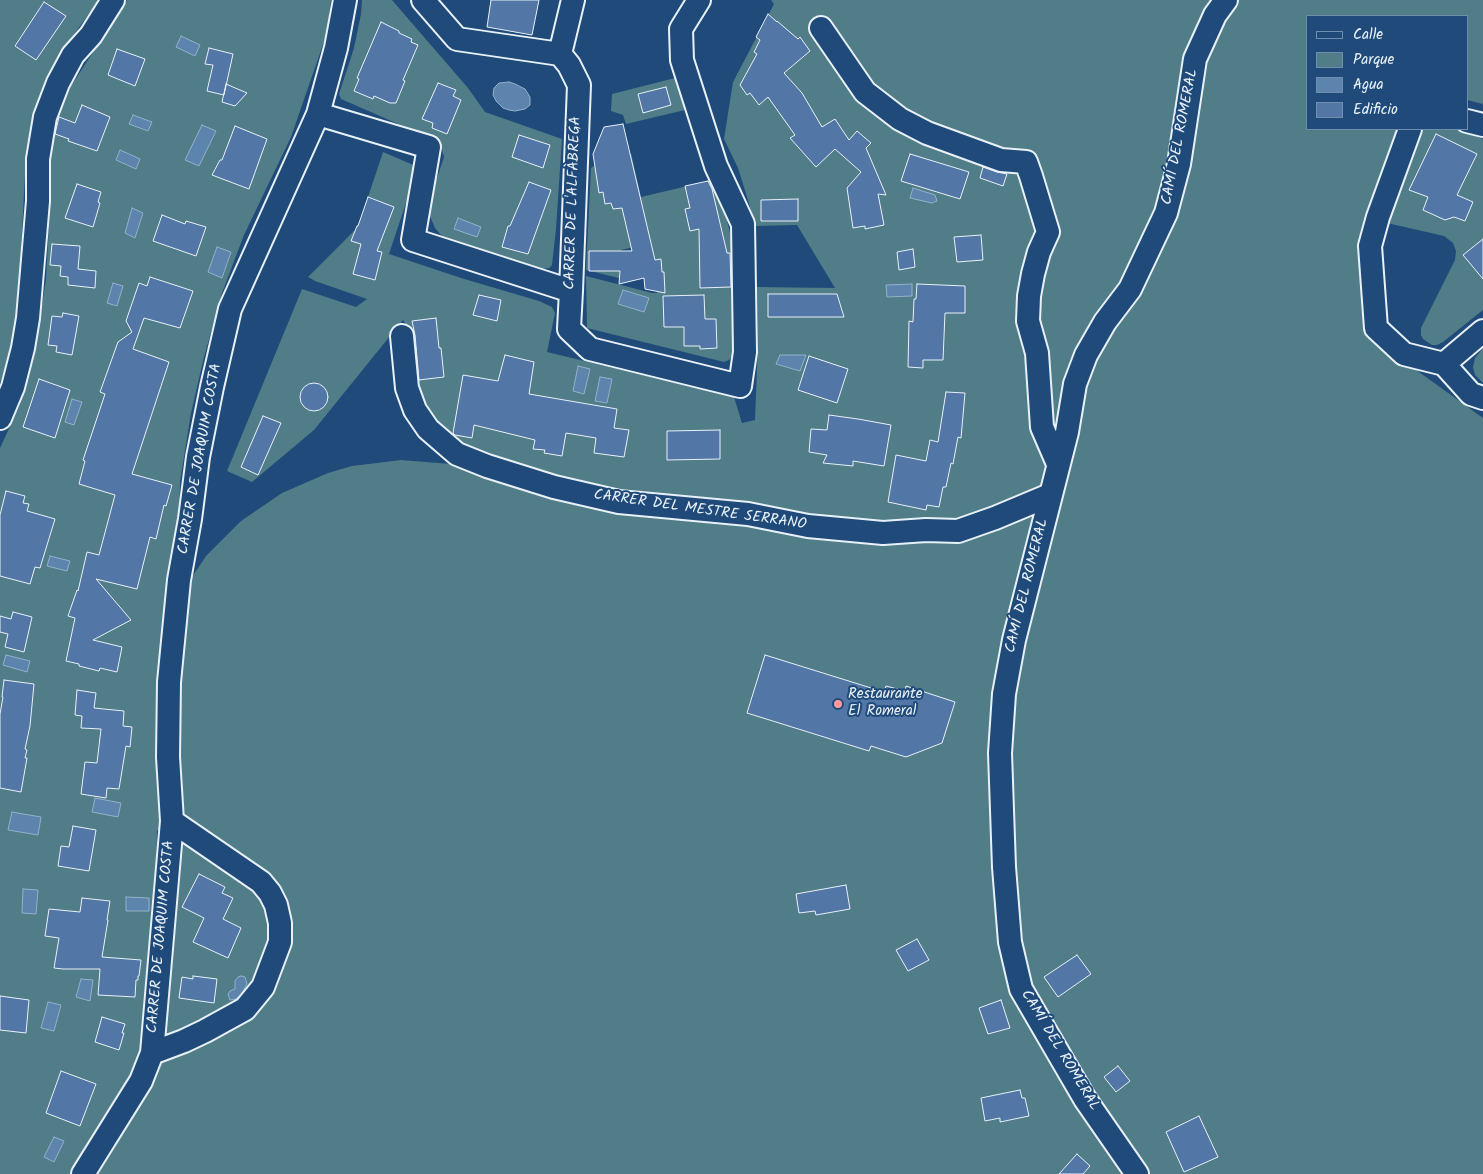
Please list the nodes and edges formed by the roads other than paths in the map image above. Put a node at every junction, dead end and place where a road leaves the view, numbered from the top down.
1 (113, 0) edge
2 (345, 0) edge
3 (573, 0) edge
4 (699, 0) edge
5 (1226, 0) edge
6 (432, 4) edge
7 (821, 28) dead end
8 (560, 54) junction
9 (318, 114) junction
10 (1468, 121) edge
11 (1483, 125) edge
12 (1410, 130) edge
13 (571, 291) junction
14 (1483, 331) edge
15 (402, 336) dead end
16 (1444, 364) junction
17 (1483, 398) edge
18 (0, 418) edge
19 (1058, 464) junction
20 (1050, 495) junction
21 (172, 821) junction
22 (152, 1053) junction
23 (83, 1174) edge
24 (1137, 1174) edge

1 - 18 street
2 - 9 street, CARRER DE JOAQUIM COSTA
3 - 8 street
4 - 13 street, CARRER DE L'ALFÀBREGA
5 - 19 street, CAMÍ DEL ROMERAL
6 - 8 street
7 - 19 street
8 - 13 street, CARRER DE L'ALFÀBREGA
9 - 13 street
9 - 21 street, CARRER DE JOAQUIM COSTA
10 - 11 street
12 - 16 street
14 - 16 street
15 - 20 street, CARRER DEL MESTRE SERRANO
16 - 17 street
19 - 20 street, CAMÍ DEL ROMERAL
20 - 24 street, CAMÍ DEL ROMERAL
21 - 22 street, CARRER DE JOAQUIM COSTA
21 - 22 street, CARRER DE JOAQUIM COSTA
22 - 23 street, CARRER DE JOAQUIM COSTA

